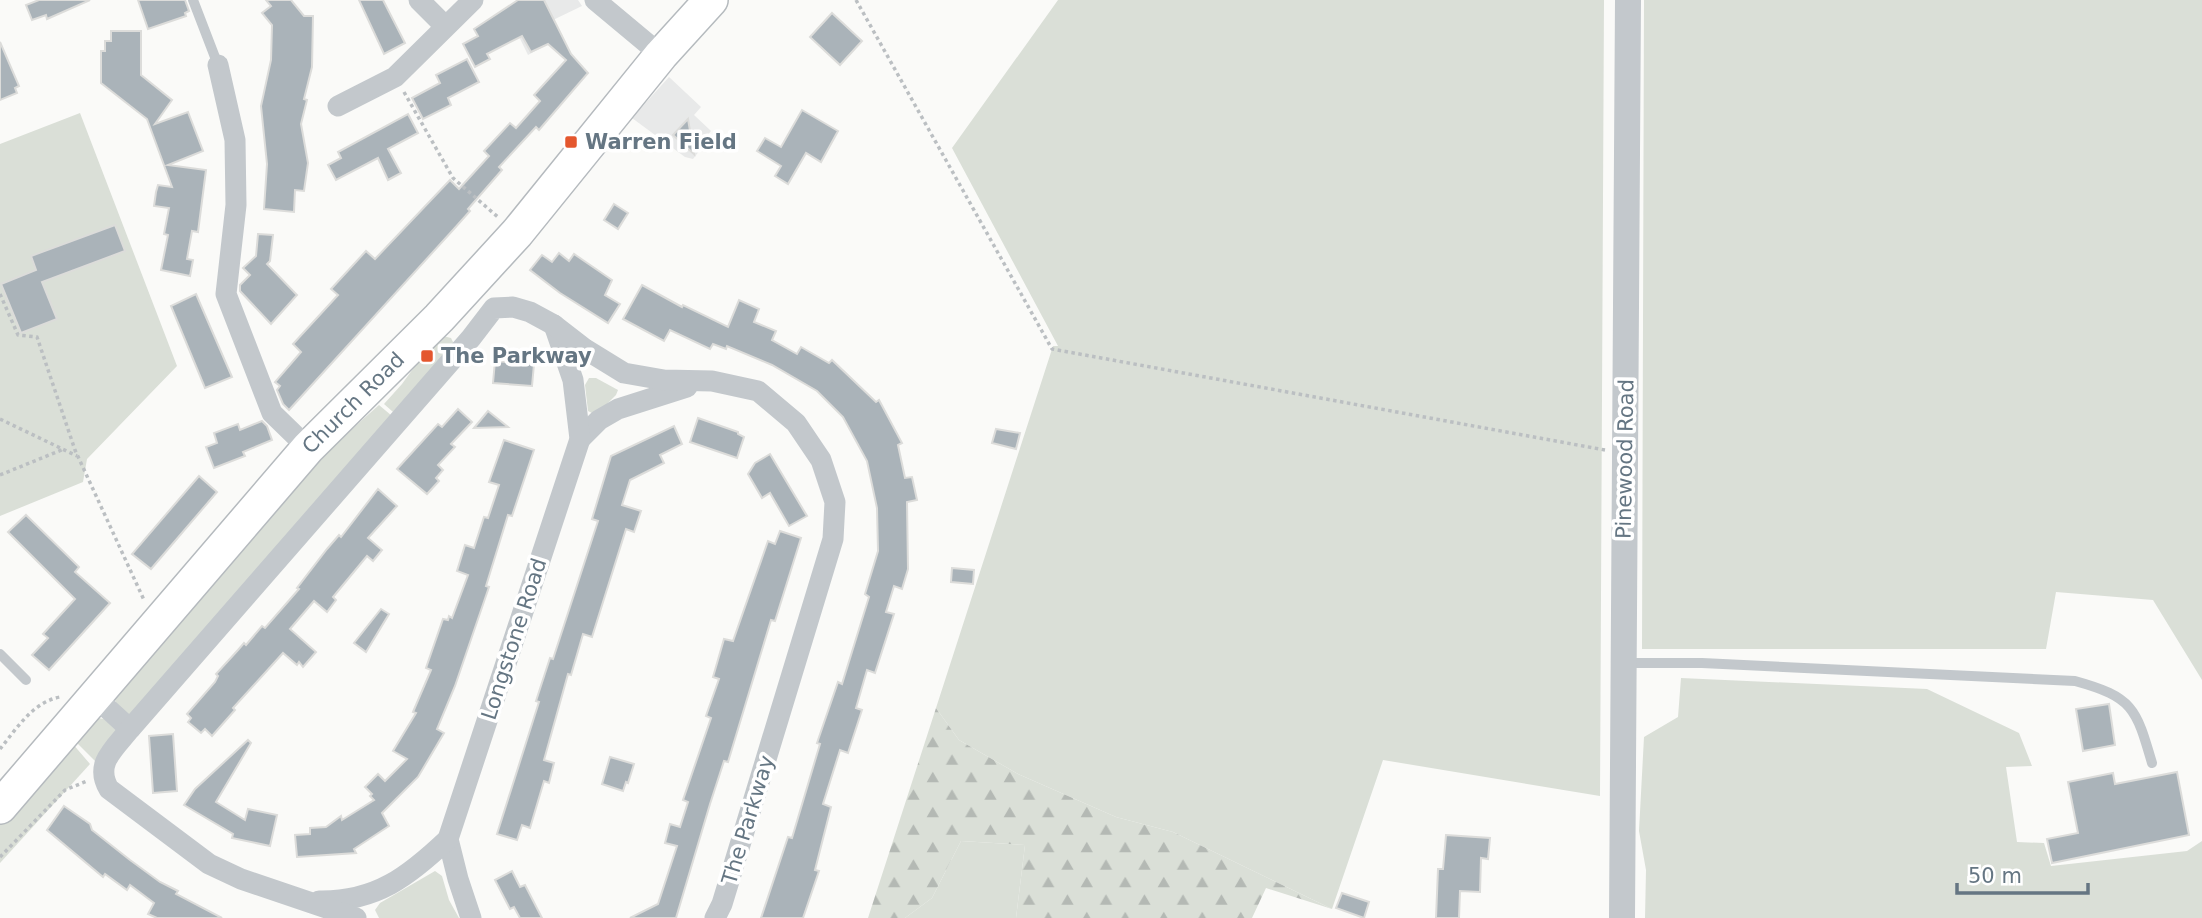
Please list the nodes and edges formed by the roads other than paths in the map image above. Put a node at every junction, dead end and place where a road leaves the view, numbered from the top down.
1 (193, 0) edge
2 (419, 0) edge
3 (472, 0) edge
4 (595, 0) edge
5 (711, 0) edge
6 (1628, 0) edge
7 (445, 26) junction
8 (661, 55) junction
9 (218, 65) joint
10 (338, 106) dead end
11 (439, 318) junction
12 (554, 325) junction
13 (471, 338) junction
14 (712, 381) junction
15 (580, 439) junction
16 (309, 449) junction
17 (0, 654) edge
18 (1623, 663) junction
19 (26, 680) dead end
20 (91, 703) junction
21 (130, 729) junction
22 (2152, 763) dead end
23 (0, 807) edge
24 (448, 839) junction
25 (290, 894) junction
26 (356, 918) edge
27 (471, 918) edge
28 (715, 918) edge
29 (1622, 918) edge

1 - 9 lane
2 - 7 street
3 - 7 street
4 - 8 street
5 - 8 main road, Church Road
6 - 18 street, Pinewood Road
7 - 10 street
8 - 11 main road, Church Road
9 - 16 street
11 - 13 street
11 - 16 main road, Church Road
12 - 13 street, Church Road
12 - 14 street, The Parkway
12 - 15 street
13 - 21 street, Church Road
14 - 15 street
14 - 28 street, The Parkway
15 - 24 street, Longstone Road
16 - 20 main road, Church Road
17 - 19 lane
18 - 22 lane
18 - 29 street, Pinewood Road
20 - 21 street
20 - 23 main road, Church Road
21 - 25 street, Church Road
24 - 25 street
24 - 27 street
25 - 26 street

